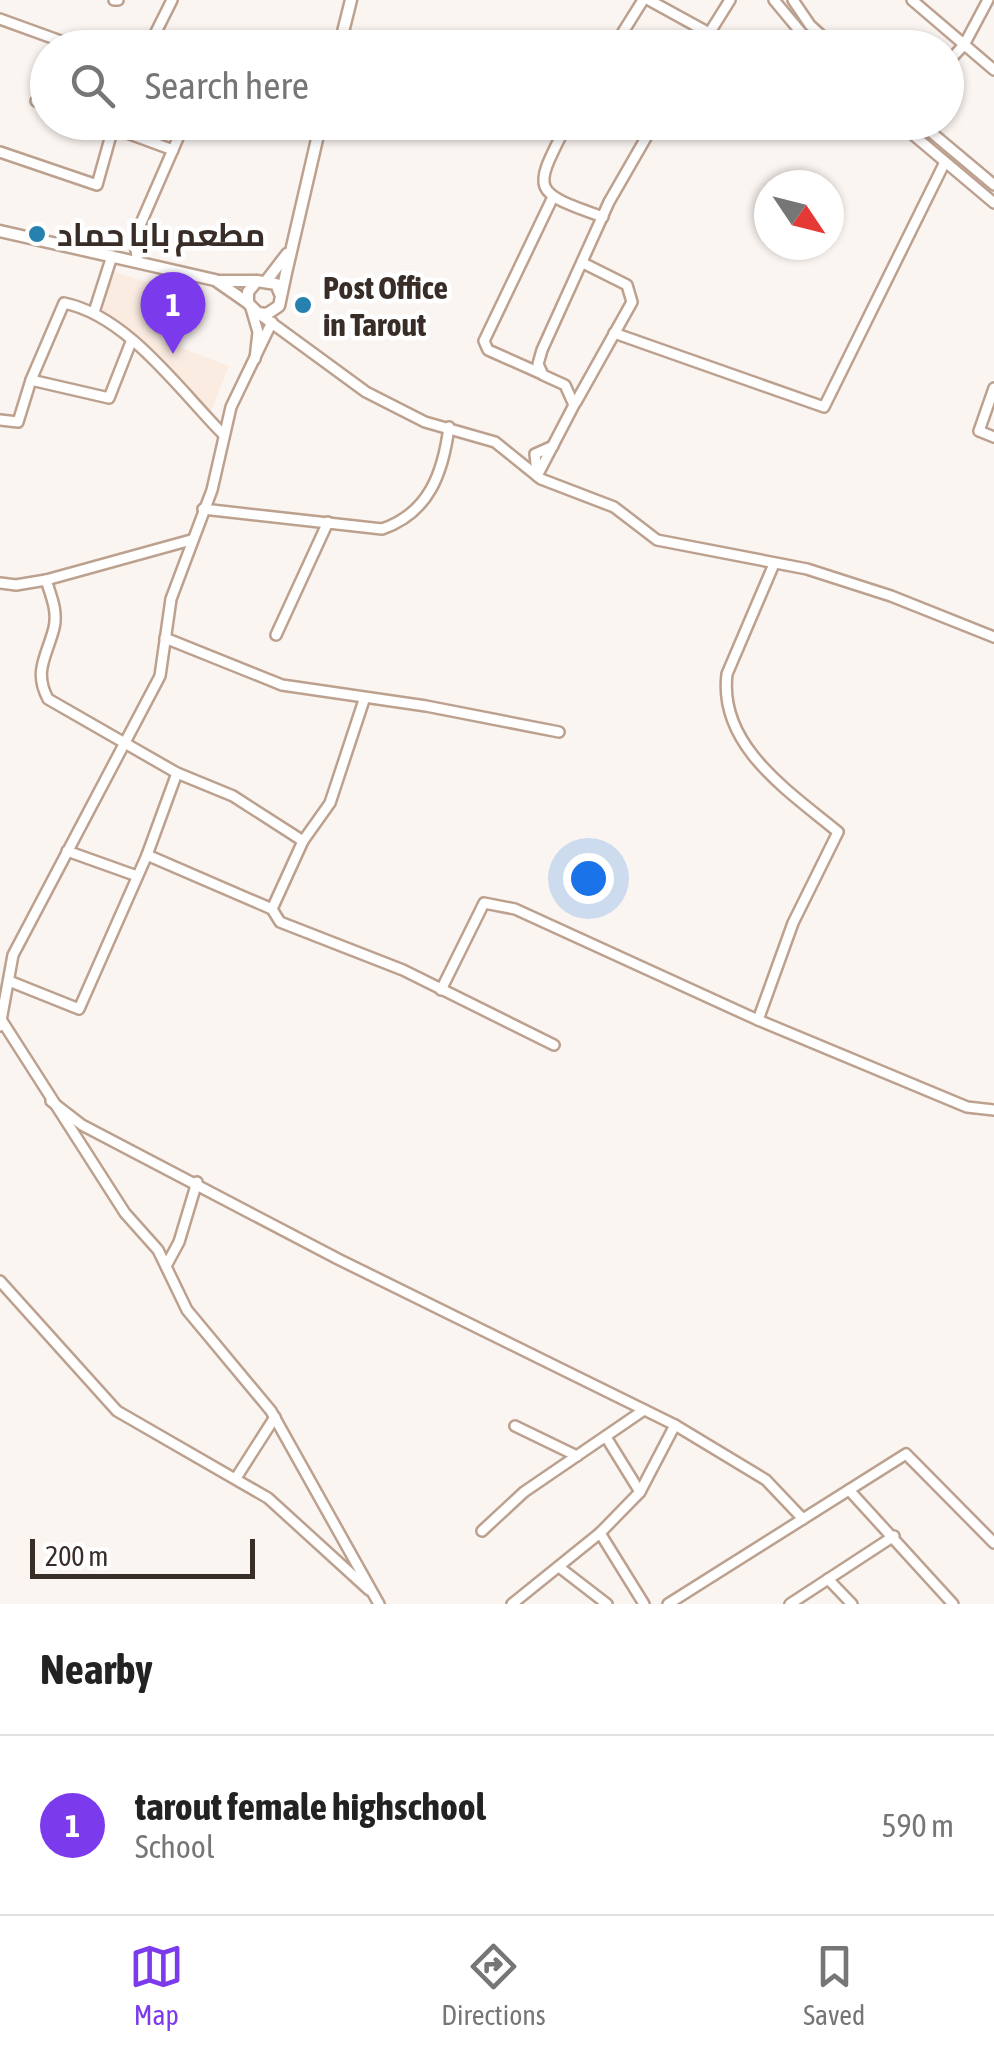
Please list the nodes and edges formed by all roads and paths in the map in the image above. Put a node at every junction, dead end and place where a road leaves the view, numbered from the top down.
1 (172, 0) edge
2 (351, 0) edge
3 (646, 0) edge
4 (730, 0) edge
5 (774, 0) edge
6 (793, 0) edge
7 (912, 0) edge
8 (988, 0) edge
9 (0, 19) edge
10 (30, 30) edge
11 (157, 30) edge
12 (344, 30) edge
13 (625, 30) edge
14 (704, 30) edge
15 (712, 30) edge
16 (799, 30) edge
17 (815, 30) edge
18 (947, 30) edge
19 (964, 44) joint
20 (994, 70) edge
21 (109, 140) edge
22 (145, 140) edge
23 (177, 140) edge
24 (317, 140) edge
25 (559, 140) edge
26 (645, 140) edge
27 (918, 140) edge
28 (940, 140) edge
29 (173, 150) junction
30 (0, 152) edge
31 (944, 164) junction
32 (994, 185) edge
33 (555, 198) junction
34 (994, 203) edge
35 (603, 217) junction
36 (0, 231) edge
37 (293, 245) junction
38 (112, 256) junction
39 (138, 262) junction
40 (583, 263) junction
41 (216, 280) junction
42 (262, 281) junction
43 (278, 304) junction
44 (252, 308) junction
45 (94, 312) junction
46 (272, 325) junction
47 (614, 333) junction
48 (286, 335) junction
49 (131, 342) junction
50 (266, 342) junction
51 (254, 364) junction
52 (543, 375) junction
53 (31, 380) junction
54 (994, 388) edge
55 (574, 405) junction
56 (0, 420) edge
57 (449, 427) junction
58 (224, 436) junction
59 (994, 437) edge
60 (537, 476) junction
61 (204, 509) junction
62 (328, 522) junction
63 (190, 540) junction
64 (774, 564) junction
65 (46, 580) junction
66 (0, 582) edge
67 (276, 636) dead end
68 (994, 637) edge
69 (165, 638) junction
70 (364, 700) junction
71 (559, 732) dead end
72 (126, 742) junction
73 (177, 773) junction
74 (304, 841) junction
75 (67, 850) junction
76 (146, 855) junction
77 (137, 876) junction
78 (272, 909) junction
79 (9, 981) junction
80 (441, 990) junction
81 (7, 995) junction
82 (0, 1004) edge
83 (758, 1020) junction
84 (1, 1024) edge
85 (554, 1044) dead end
86 (52, 1100) junction
87 (994, 1110) edge
88 (197, 1182) junction
89 (166, 1266) junction
90 (0, 1281) edge
91 (644, 1410) junction
92 (275, 1418) junction
93 (675, 1425) junction
94 (515, 1426) dead end
95 (606, 1436) junction
96 (577, 1456) junction
97 (236, 1478) junction
98 (849, 1490) junction
99 (640, 1492) junction
100 (803, 1519) junction
101 (482, 1531) dead end
102 (600, 1533) junction
103 (894, 1536) junction
104 (994, 1543) edge
105 (559, 1567) junction
106 (828, 1579) junction
107 (371, 1592) junction
108 (379, 1604) edge
109 (512, 1604) edge
110 (607, 1604) edge
111 (644, 1604) edge
112 (668, 1604) edge
113 (790, 1604) edge
114 (852, 1604) edge
115 (953, 1604) edge

1 - 11 street
2 - 12 main road
3 - 13 street
3 - 14 street
4 - 15 street
5 - 16 street
6 - 17 street
7 - 18 street
8 - 19 street
9 - 10 street
19 - 20 street
21 - 30 street
22 - 29 street
23 - 29 street
24 - 37 main road
25 - 33 street
26 - 35 street
27 - 31 street
28 - 32 street
29 - 39 street
31 - 34 street
31 - 47 street
33 - 35 street
33 - 52 street
35 - 40 street
36 - 38 main road
37 - 42 main road
37 - 43 main road
38 - 39 main road
38 - 45 street
39 - 41 main road
40 - 47 street
40 - 52 street
41 - 42 main road
41 - 44 main road
42 - 43 main road
42 - 44 main road
43 - 44 main road
43 - 46 street
43 - 48 street
44 - 46 street
44 - 51 street
45 - 49 street
45 - 53 street
46 - 48 street
46 - 50 street
47 - 55 street
48 - 50 street
48 - 57 street
49 - 53 street
49 - 58 street
50 - 51 street
51 - 58 street
52 - 55 street
53 - 56 street
54 - 59 street
55 - 60 street
57 - 60 street
57 - 62 street
58 - 61 street
60 - 64 street
61 - 62 street
61 - 63 street
62 - 67 street
63 - 65 street
63 - 69 street
64 - 68 street
64 - 83 street
65 - 66 street
65 - 72 street
69 - 70 street
69 - 72 street
70 - 71 street
70 - 74 street
72 - 73 street
72 - 75 street
73 - 74 street
73 - 76 street
74 - 78 street
75 - 77 street
75 - 79 street
76 - 77 street
76 - 78 street
77 - 79 street
78 - 80 street
79 - 81 street
80 - 83 street
80 - 85 street
81 - 82 street
81 - 84 street
83 - 87 street
84 - 86 street
86 - 88 street
86 - 89 street
88 - 89 street
88 - 91 street
89 - 92 street
90 - 97 street
91 - 93 street
91 - 95 street
92 - 97 street
92 - 107 street
93 - 99 street
93 - 100 street
94 - 96 street
95 - 96 street
95 - 99 street
96 - 101 street
97 - 107 street
98 - 100 street
98 - 103 street
98 - 104 street
99 - 102 street
100 - 112 street
102 - 105 street
102 - 111 street
103 - 106 street
103 - 115 street
105 - 109 street
105 - 110 street
106 - 113 street
106 - 114 street
107 - 108 street

